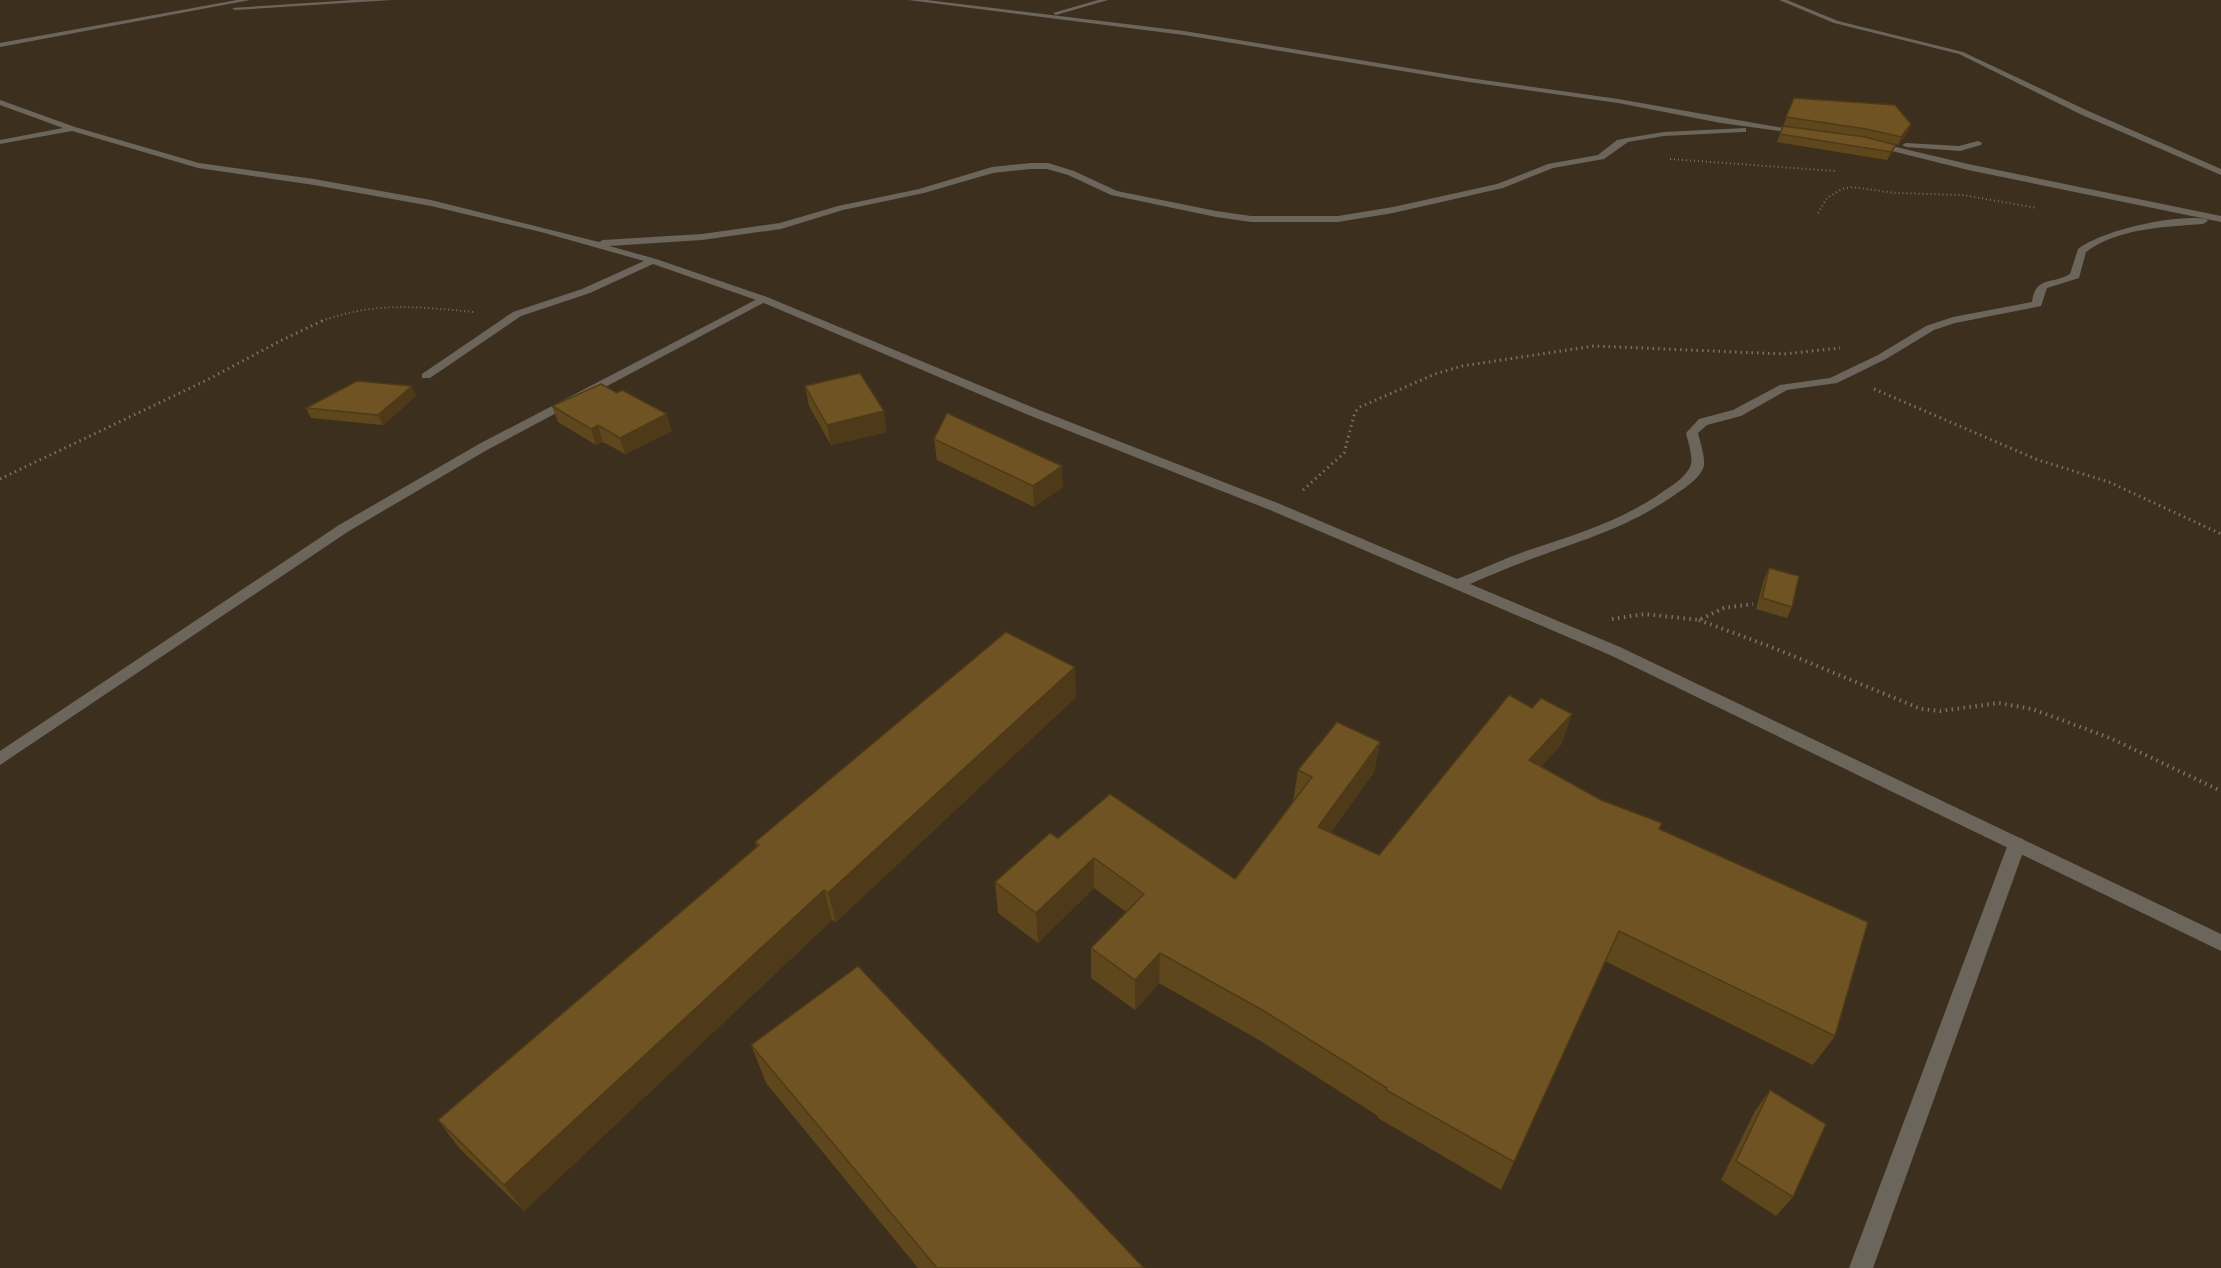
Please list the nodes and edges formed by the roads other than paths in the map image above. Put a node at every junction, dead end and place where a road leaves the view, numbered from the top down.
1 (247, 0) edge
2 (389, 0) edge
3 (912, 0) edge
4 (1105, 0) edge
5 (1782, 0) edge
6 (181, 11) junction
7 (1048, 16) junction
8 (0, 45) edge
9 (0, 102) edge
10 (1771, 127) junction
11 (72, 129) junction
12 (1816, 134) edge
13 (0, 142) edge
14 (1978, 143) dead end
15 (2221, 172) edge
16 (2221, 219) edge
17 (591, 244) junction
18 (653, 261) junction
19 (763, 299) junction
20 (426, 376) dead end
21 (1457, 584) junction
22 (0, 759) edge
23 (2017, 844) junction
24 (2221, 943) edge
25 (1862, 1268) edge

1 - 6 street
2 - 6 street
3 - 7 street
4 - 7 street
5 - 15 street
6 - 8 street
7 - 10 street
9 - 11 street
10 - 12 street
10 - 17 street
11 - 13 street
11 - 17 street
14 - 16 street
16 - 21 street
17 - 18 street
18 - 19 street
18 - 20 street
19 - 21 street
19 - 22 street
21 - 23 street
23 - 24 street
23 - 25 street

